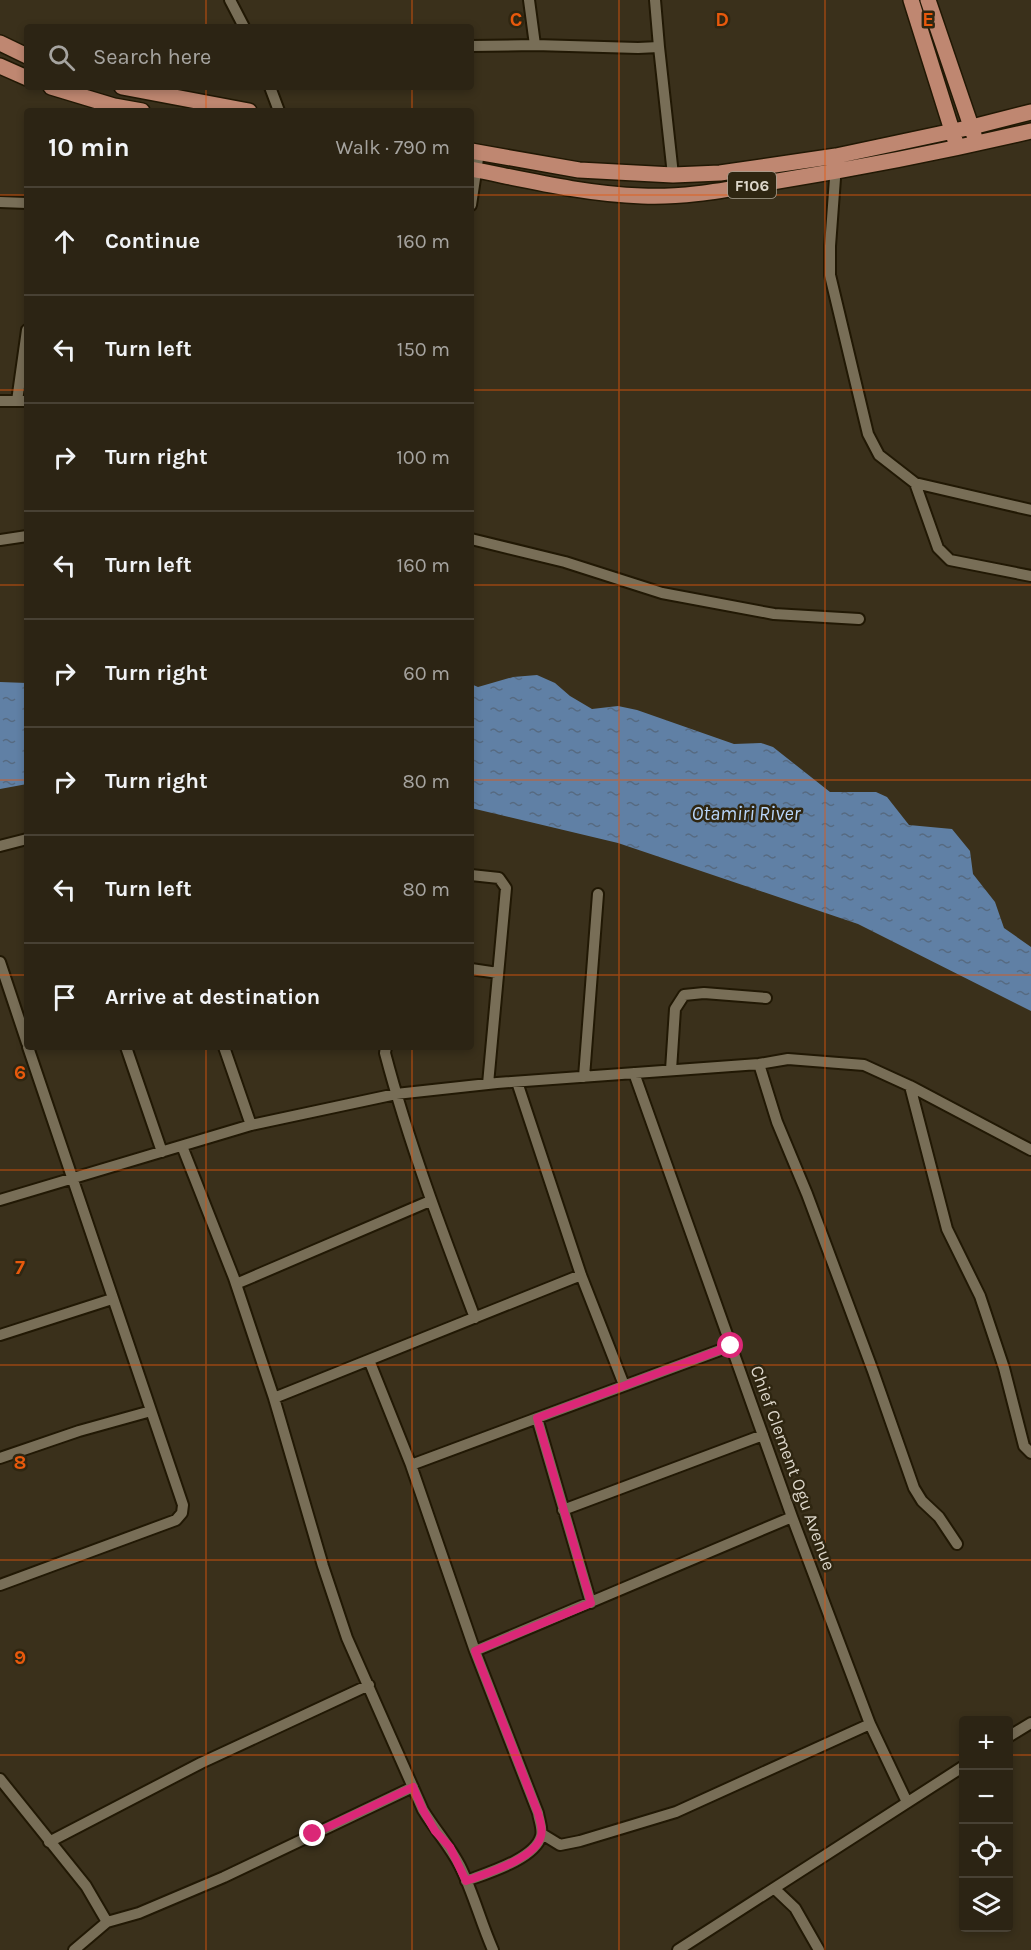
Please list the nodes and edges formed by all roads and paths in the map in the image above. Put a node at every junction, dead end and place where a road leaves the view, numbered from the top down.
1 (230, 0) edge
2 (529, 0) edge
3 (655, 0) edge
4 (911, 0) edge
5 (928, 0) edge
6 (242, 24) edge
7 (0, 43) edge
8 (535, 45) junction
9 (474, 46) edge
10 (659, 46) junction
11 (24, 55) edge
12 (0, 66) edge
13 (24, 77) edge
14 (61, 90) edge
15 (138, 90) edge
16 (271, 90) edge
17 (125, 108) edge
18 (233, 108) edge
19 (278, 108) edge
20 (1031, 112) edge
21 (972, 128) junction
22 (952, 131) junction
23 (1031, 131) edge
24 (976, 144) junction
25 (958, 148) junction
26 (475, 152) edge
27 (836, 164) junction
28 (474, 170) edge
29 (673, 175) junction
30 (0, 202) edge
31 (24, 203) edge
32 (24, 373) edge
33 (0, 401) edge
34 (22, 401) edge
35 (915, 483) junction
36 (1031, 510) edge
37 (24, 536) edge
38 (0, 540) edge
39 (474, 540) edge
40 (1031, 576) edge
41 (858, 619) dead end
42 (24, 840) edge
43 (0, 846) edge
44 (474, 875) edge
45 (598, 894) dead end
46 (0, 963) edge
47 (474, 969) edge
48 (498, 973) junction
49 (766, 998) dead end
50 (24, 1033) edge
51 (30, 1050) edge
52 (127, 1050) edge
53 (225, 1050) edge
54 (386, 1050) edge
55 (759, 1064) junction
56 (670, 1070) junction
57 (634, 1073) junction
58 (584, 1077) junction
59 (517, 1082) junction
60 (488, 1084) junction
61 (910, 1086) junction
62 (396, 1094) junction
63 (251, 1125) junction
64 (182, 1146) junction
65 (1031, 1150) edge
66 (162, 1152) junction
67 (72, 1179) junction
68 (0, 1200) edge
69 (430, 1201) junction
70 (581, 1275) junction
71 (236, 1284) junction
72 (112, 1299) junction
73 (476, 1318) junction
74 (0, 1335) edge
75 (731, 1346) junction
76 (369, 1360) junction
77 (624, 1385) junction
78 (274, 1398) junction
79 (151, 1411) junction
80 (537, 1418) junction
81 (763, 1435) junction
82 (1031, 1453) edge
83 (0, 1458) edge
84 (411, 1465) junction
85 (563, 1510) junction
86 (792, 1517) junction
87 (957, 1544) dead end
88 (0, 1585) edge
89 (591, 1603) junction
90 (475, 1651) junction
91 (369, 1686) junction
92 (1031, 1723) edge
93 (870, 1724) junction
94 (1013, 1734) edge
95 (959, 1769) edge
96 (0, 1779) edge
97 (413, 1787) junction
98 (907, 1802) junction
99 (542, 1834) junction
100 (49, 1842) junction
101 (466, 1881) junction
102 (775, 1889) junction
103 (106, 1922) junction
104 (74, 1950) edge
105 (493, 1950) edge
106 (678, 1950) edge
107 (819, 1950) edge

1 - 6 street
2 - 8 street
3 - 10 street
4 - 22 main road
5 - 21 main road
7 - 11 main road
8 - 9 street
8 - 10 street
10 - 29 street
12 - 13 main road
14 - 17 main road
15 - 18 main road
16 - 19 street
20 - 21 main road, F106
21 - 22 main road, F106
21 - 24 main road
22 - 25 main road
22 - 27 main road, F106
23 - 24 main road, F106
24 - 25 main road, F106
25 - 27 main road, F106
26 - 28 street
26 - 29 main road, F106
27 - 28 main road, F106
27 - 29 main road, F106
27 - 35 street
30 - 31 street
32 - 34 street
33 - 34 street
35 - 36 street
35 - 40 street
37 - 38 street
39 - 41 street
42 - 43 street
44 - 48 street
45 - 58 street
46 - 50 street
47 - 48 street
48 - 60 street
49 - 56 street
51 - 67 street
52 - 66 street
53 - 63 street
54 - 62 street
55 - 56 street
55 - 61 street
55 - 87 street
56 - 57 street
57 - 58 street
57 - 75 street, Chief Clement Ogu Avenue
58 - 59 street
59 - 60 street
59 - 70 street
60 - 62 street
61 - 65 street
61 - 82 street
62 - 63 street
62 - 69 street
63 - 64 street
64 - 66 street
64 - 71 street
66 - 67 street
67 - 68 street
67 - 72 street
69 - 71 street
69 - 73 street
70 - 73 street
70 - 77 street
71 - 78 street
72 - 74 street
72 - 79 street
73 - 76 street
75 - 77 street
75 - 81 street, Chief Clement Ogu Avenue
76 - 78 street
76 - 84 street
77 - 80 street
78 - 91 street
79 - 83 street
79 - 88 street
80 - 84 street
80 - 85 street
81 - 85 street
81 - 86 street, Chief Clement Ogu Avenue
84 - 90 street
85 - 89 street
86 - 89 street
86 - 93 street, Chief Clement Ogu Avenue
89 - 90 street
90 - 99 street
91 - 97 street
91 - 100 street
92 - 94 street
93 - 98 street, Chief Clement Ogu Avenue
93 - 99 street
95 - 98 street
96 - 100 street
97 - 101 street
97 - 103 street
98 - 102 street
99 - 101 street
100 - 103 street
101 - 105 street
102 - 106 street
102 - 107 street
103 - 104 street

